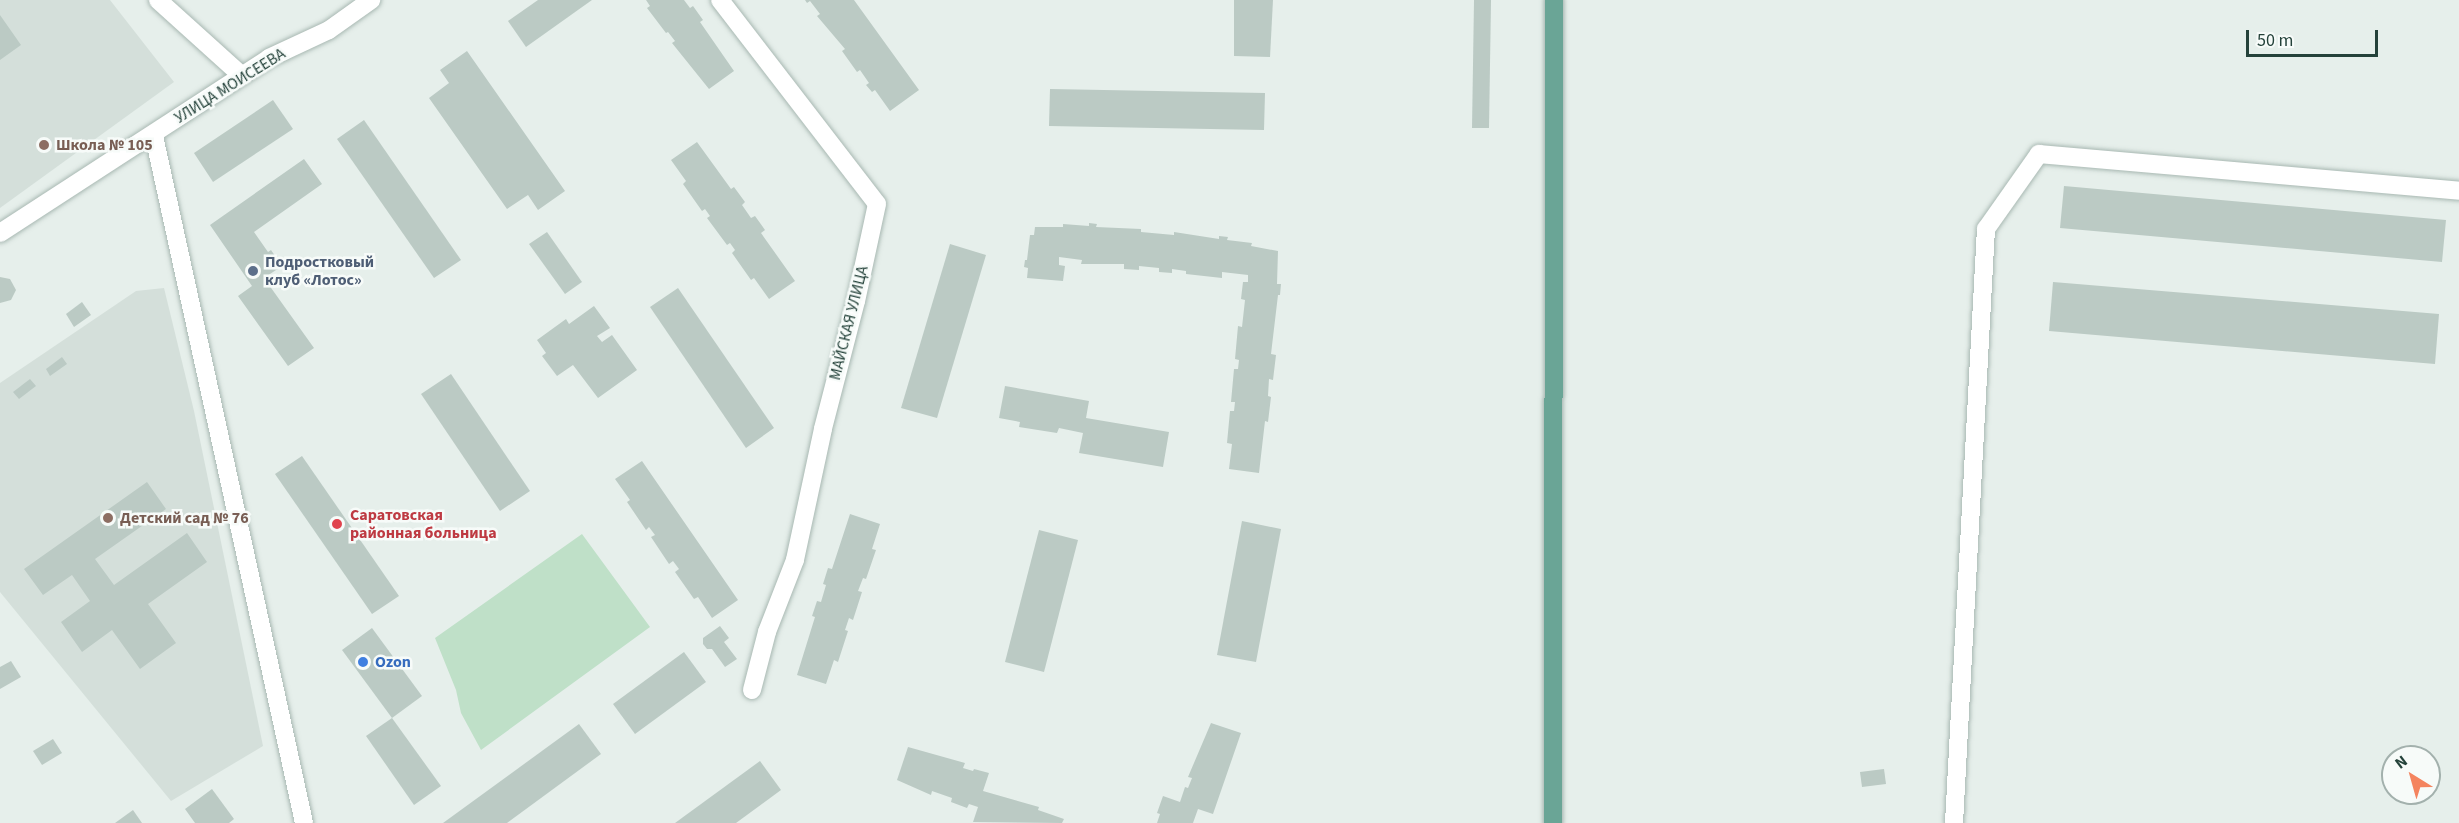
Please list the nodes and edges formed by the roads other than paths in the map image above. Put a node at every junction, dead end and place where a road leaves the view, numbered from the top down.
1 (158, 0) edge
2 (371, 0) edge
3 (720, 0) edge
4 (1554, 0) edge
5 (242, 76) junction
6 (154, 136) junction
7 (2459, 191) edge
8 (0, 233) edge
9 (752, 690) dead end
10 (304, 823) edge
11 (1553, 823) edge
12 (1954, 823) edge

1 - 5 street
2 - 5 street, УЛИЦА МОИСЕЕВА
3 - 9 street, МАЙСКАЯ УЛИЦА
4 - 11 main road
5 - 6 street, УЛИЦА МОИСЕЕВА
6 - 8 street, УЛИЦА МОИСЕЕВА
6 - 10 street
7 - 12 street

